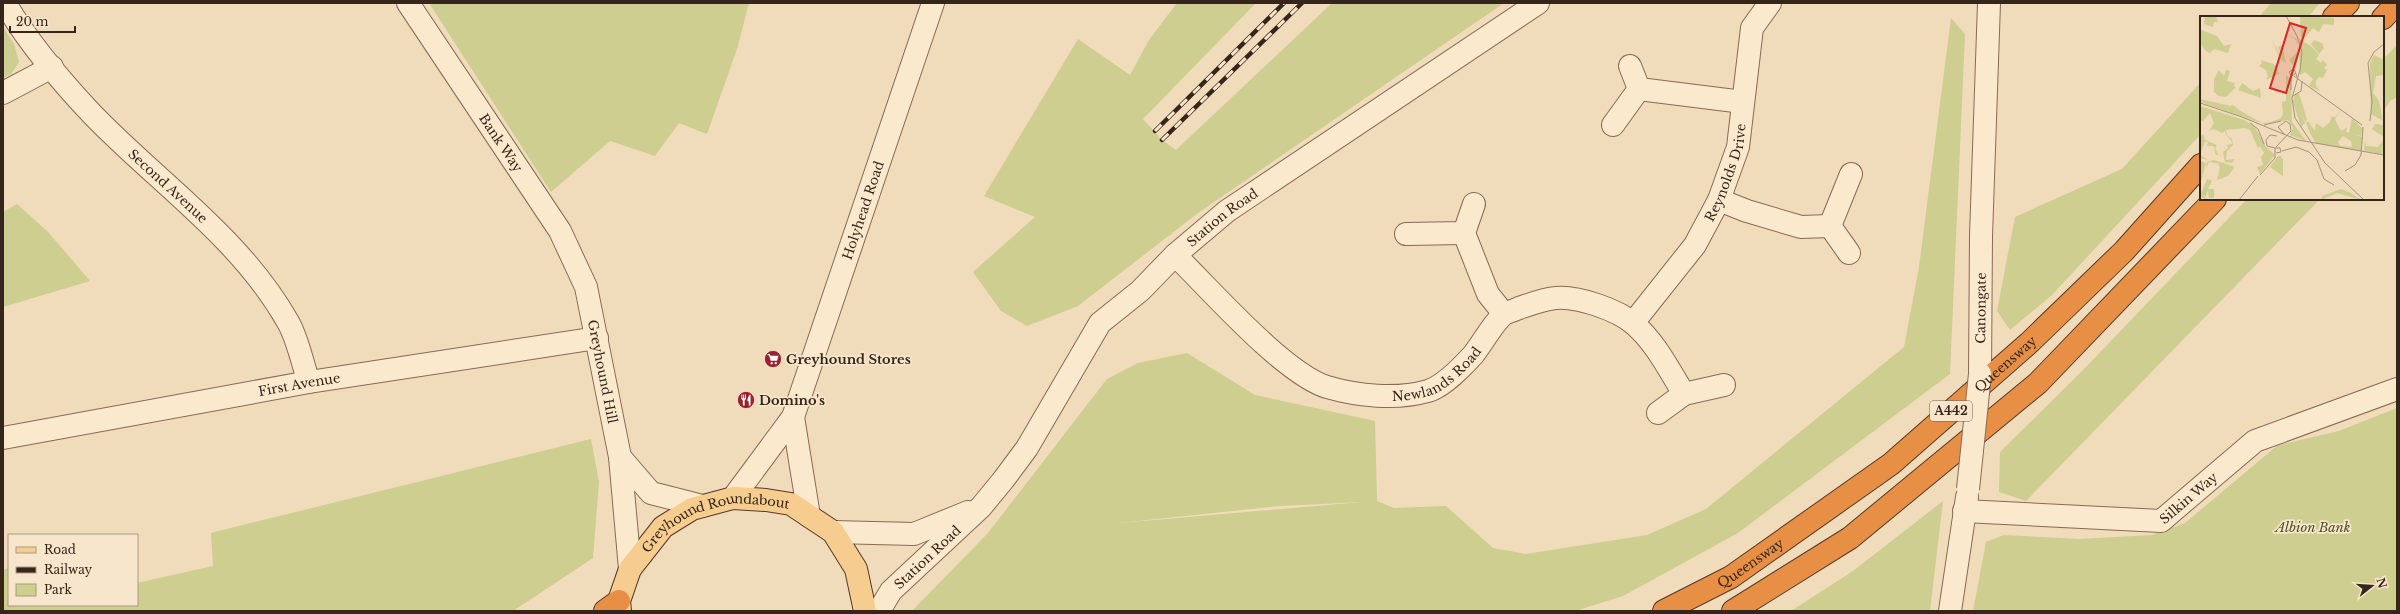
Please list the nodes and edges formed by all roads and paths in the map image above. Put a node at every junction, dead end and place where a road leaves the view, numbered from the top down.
1 (5, 3) edge
2 (408, 3) edge
3 (933, 3) edge
4 (1538, 3) edge
5 (1770, 3) edge
6 (1989, 3) edge
7 (2348, 3) edge
8 (2397, 3) edge
9 (2335, 16) edge
10 (2384, 17) edge
11 (1630, 66) dead end
12 (52, 67) junction
13 (1639, 89) junction
14 (3, 93) edge
15 (1743, 102) junction
16 (1613, 125) dead end
17 (2200, 166) edge
18 (1851, 174) dead end
19 (1719, 200) junction
20 (2214, 200) edge
21 (1474, 204) dead end
22 (1830, 226) junction
23 (1464, 233) junction
24 (1406, 234) dead end
25 (1849, 253) dead end
26 (1175, 255) junction
27 (586, 286) joint
28 (1504, 314) junction
29 (1633, 323) junction
30 (597, 338) junction
31 (309, 382) junction
32 (1724, 385) dead end
33 (2397, 389) edge
34 (1684, 394) junction
35 (1658, 414) dead end
36 (793, 417) junction
37 (3, 438) edge
38 (620, 457) junction
39 (733, 498) junction
40 (702, 506) junction
41 (981, 507) junction
42 (1964, 511) junction
43 (811, 517) junction
44 (833, 532) junction
45 (621, 594) edge
46 (865, 611) edge
47 (879, 611) edge
48 (1664, 611) edge
49 (1733, 611) edge
50 (1950, 611) edge

1 - 12 street, Second Avenue
2 - 27 street, Bank Way
3 - 36 street, Holyhead Road
4 - 26 street, Station Road
5 - 15 street, Reynolds Drive
6 - 42 street, Canongate, bridge
7 - 9 highway
8 - 10 highway
11 - 13 street
12 - 14 street
12 - 31 street, Second Avenue
13 - 15 street
13 - 16 street
15 - 19 street, Reynolds Drive
17 - 48 highway, Queensway / A442
18 - 22 street
19 - 22 street
19 - 29 street, Reynolds Drive
20 - 49 highway, A442
21 - 23 street
22 - 25 street
23 - 24 street
23 - 28 street
26 - 28 street, Newlands Road
26 - 41 street, Station Road
27 - 30 street, Greyhound Hill
28 - 29 street
29 - 34 street
30 - 31 street, First Avenue
30 - 38 street, Greyhound Hill
31 - 37 street, First Avenue
32 - 34 street
33 - 42 street, Silkin Way
34 - 35 street
36 - 39 street
36 - 43 street
38 - 40 street
38 - 45 street, Greyhound Hill
39 - 40 main road, Greyhound Roundabout
39 - 43 main road, Greyhound Roundabout
40 - 45 main road, Greyhound Roundabout
41 - 44 street, Station Road
41 - 47 street, Station Road
42 - 50 street, Canongate
43 - 44 main road, Greyhound Roundabout
44 - 46 main road, Greyhound Roundabout

